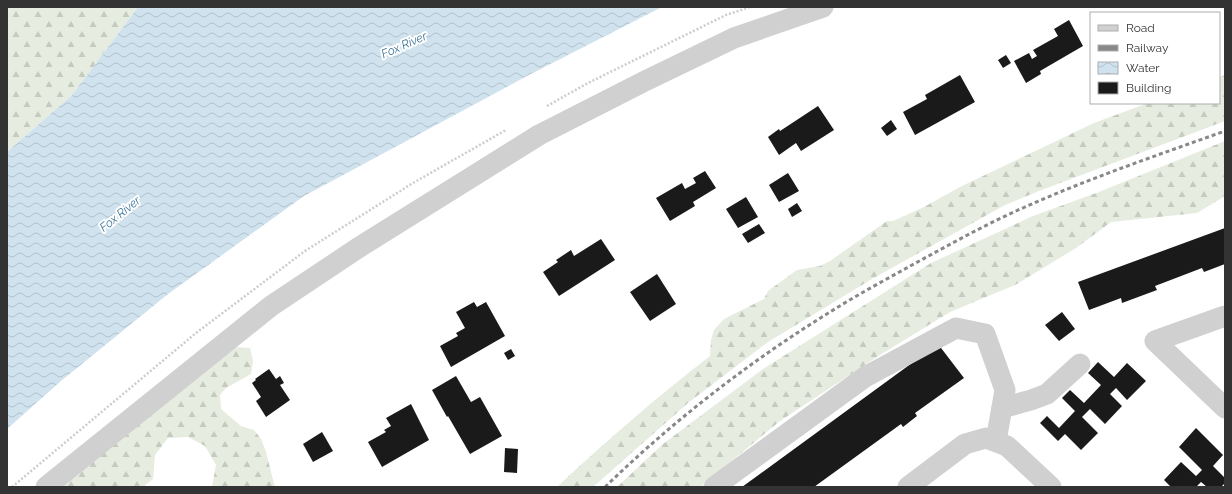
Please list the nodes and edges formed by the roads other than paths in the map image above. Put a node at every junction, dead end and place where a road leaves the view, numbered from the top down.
1 (823, 7) edge
2 (1225, 316) edge
3 (1080, 364) dead end
4 (1002, 408) junction
5 (1225, 408) edge
6 (996, 442) junction
7 (46, 487) edge
8 (714, 487) edge
9 (908, 487) edge
10 (1051, 487) edge

1 - 7 street
2 - 5 street
3 - 4 street
4 - 6 street
4 - 8 street
6 - 9 street
6 - 10 street

